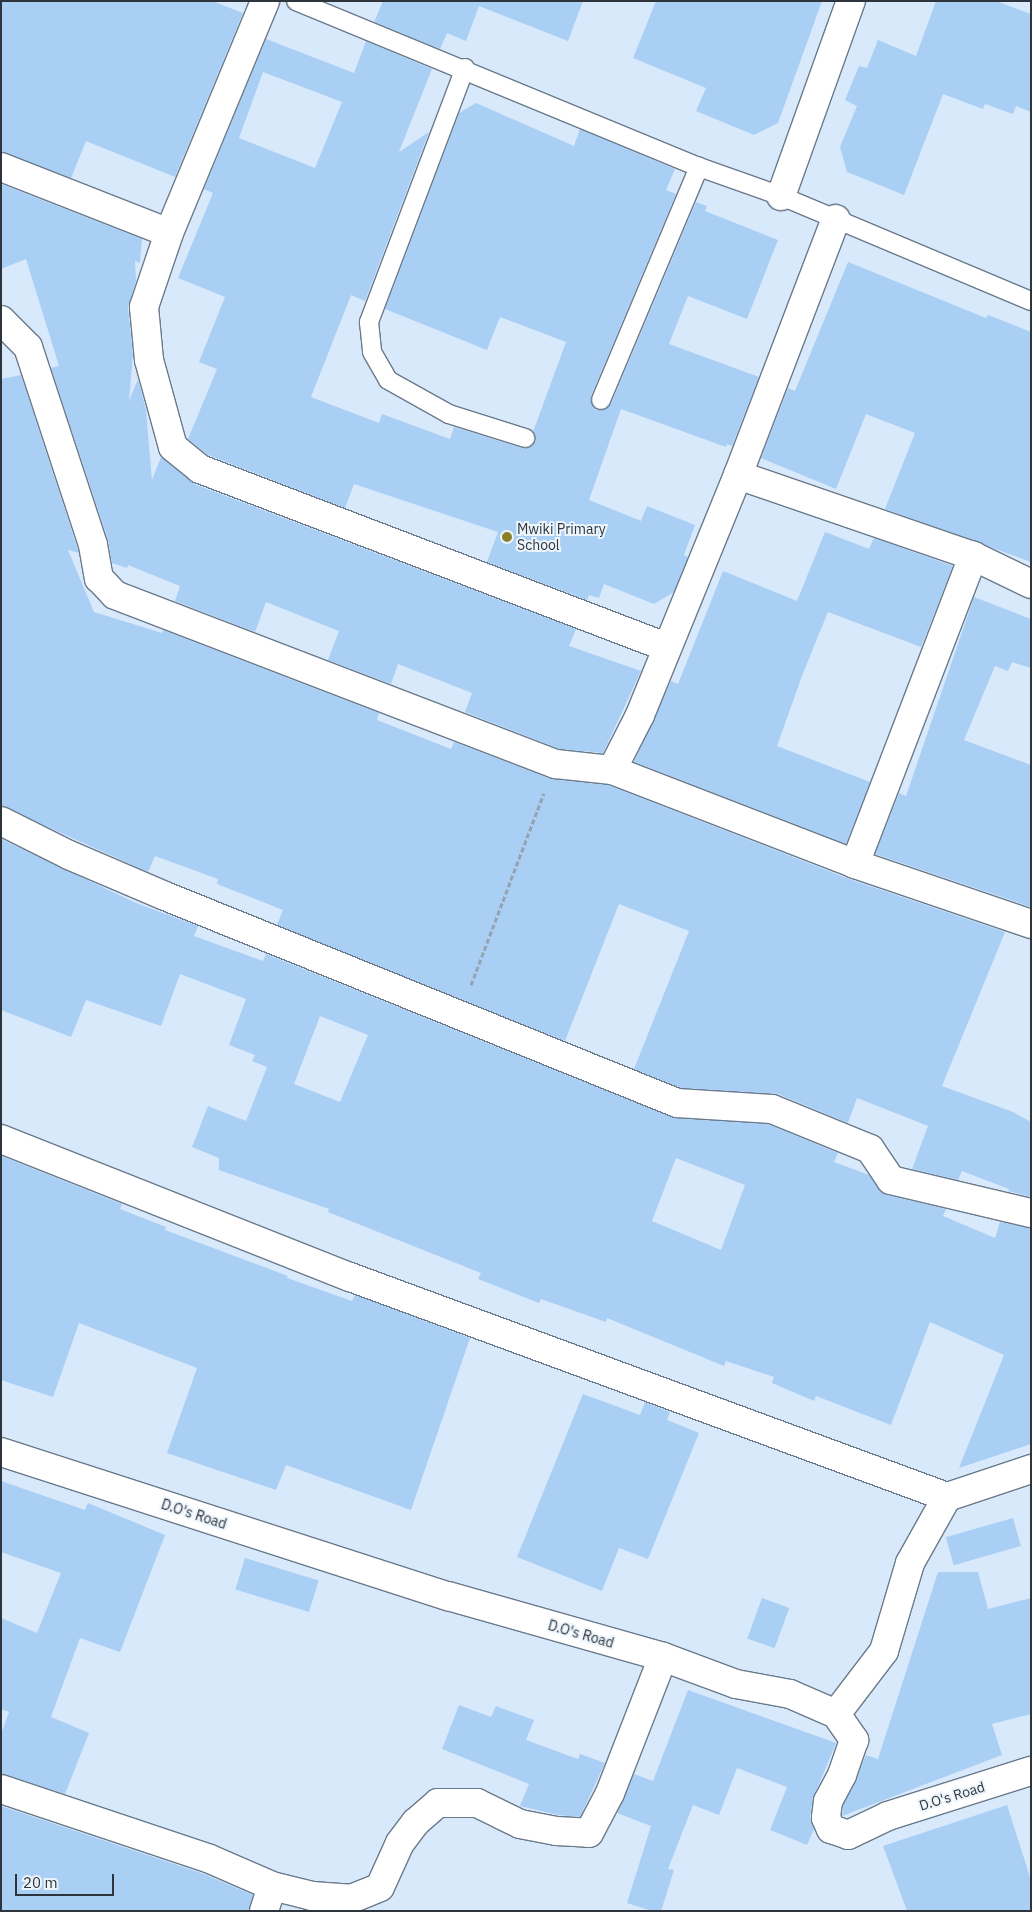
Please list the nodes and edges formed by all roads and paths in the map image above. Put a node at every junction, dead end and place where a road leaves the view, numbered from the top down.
1 (265, 1) edge
2 (296, 1) edge
3 (851, 1) edge
4 (465, 68) junction
5 (1, 167) edge
6 (700, 167) junction
7 (781, 196) junction
8 (836, 219) junction
9 (169, 233) junction
10 (1031, 301) edge
11 (1, 320) edge
12 (601, 400) dead end
13 (525, 438) dead end
14 (738, 475) junction
15 (973, 556) junction
16 (1031, 584) edge
17 (666, 647) junction
18 (556, 764) junction
19 (612, 770) junction
20 (1, 821) edge
21 (855, 864) junction
22 (1031, 924) edge
23 (459, 1016) junction
24 (1, 1138) edge
25 (1031, 1213) edge
26 (1, 1452) edge
27 (1031, 1469) edge
28 (947, 1498) junction
29 (662, 1657) junction
30 (836, 1714) junction
31 (1031, 1771) edge
32 (1, 1788) edge
33 (268, 1898) edge

1 - 9 street
2 - 4 lane
3 - 7 street
4 - 6 lane
4 - 13 lane
5 - 9 street
6 - 7 lane
6 - 12 lane
7 - 8 lane
8 - 10 lane
8 - 14 street
9 - 17 street
11 - 18 street
14 - 15 street
14 - 17 street
15 - 16 street
15 - 21 street
17 - 19 street
18 - 19 street
18 - 23 path
19 - 21 street
20 - 23 street
21 - 22 street
23 - 25 street
24 - 28 street
26 - 29 street, D.O's Road
27 - 28 street
28 - 30 street
29 - 30 street, D.O's Road
29 - 33 street
30 - 31 street, D.O's Road
32 - 33 street

